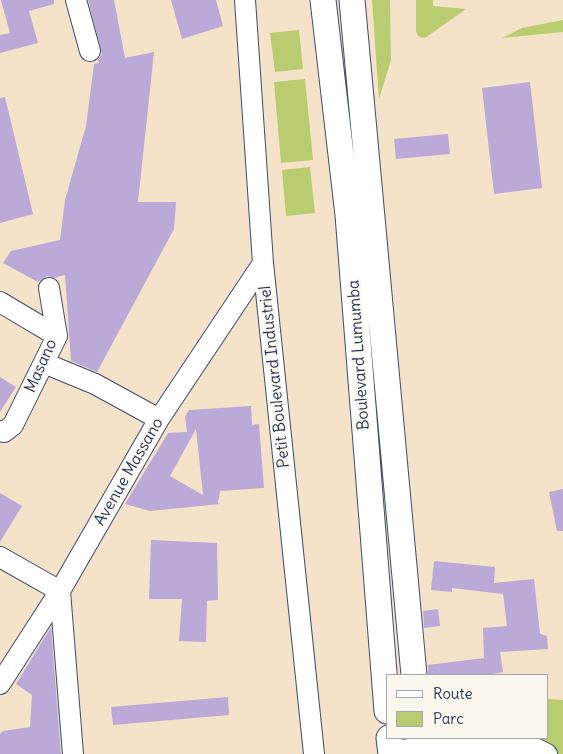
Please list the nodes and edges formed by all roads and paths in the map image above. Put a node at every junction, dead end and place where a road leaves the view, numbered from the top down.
1 (76, 0) edge
2 (245, 0) edge
3 (323, 0) edge
4 (352, 0) edge
5 (90, 50) dead end
6 (263, 263) junction
7 (49, 288) dead end
8 (0, 302) edge
9 (57, 336) junction
10 (44, 363) junction
11 (159, 419) junction
12 (0, 431) edge
13 (0, 557) edge
14 (60, 591) junction
15 (414, 674) edge
16 (0, 684) edge
17 (386, 698) edge
18 (390, 747) edge
19 (420, 747) edge
20 (73, 754) edge
21 (314, 754) edge
22 (547, 754) edge

1 - 5 street
2 - 6 street, Petit Boulevard Industriel
3 - 17 main road, Boulevard Lumumba
4 - 15 main road, Boulevard Lumumba
6 - 11 street, Avenue Massano
6 - 21 street, Petit Boulevard Industriel
7 - 9 street, Masano
8 - 9 street
9 - 10 street, Masano
10 - 11 street
10 - 12 street, Masano
11 - 14 street, Avenue Massano
13 - 14 street
14 - 16 street, Avenue Massano
14 - 20 street
18 - 19 street
19 - 22 street

